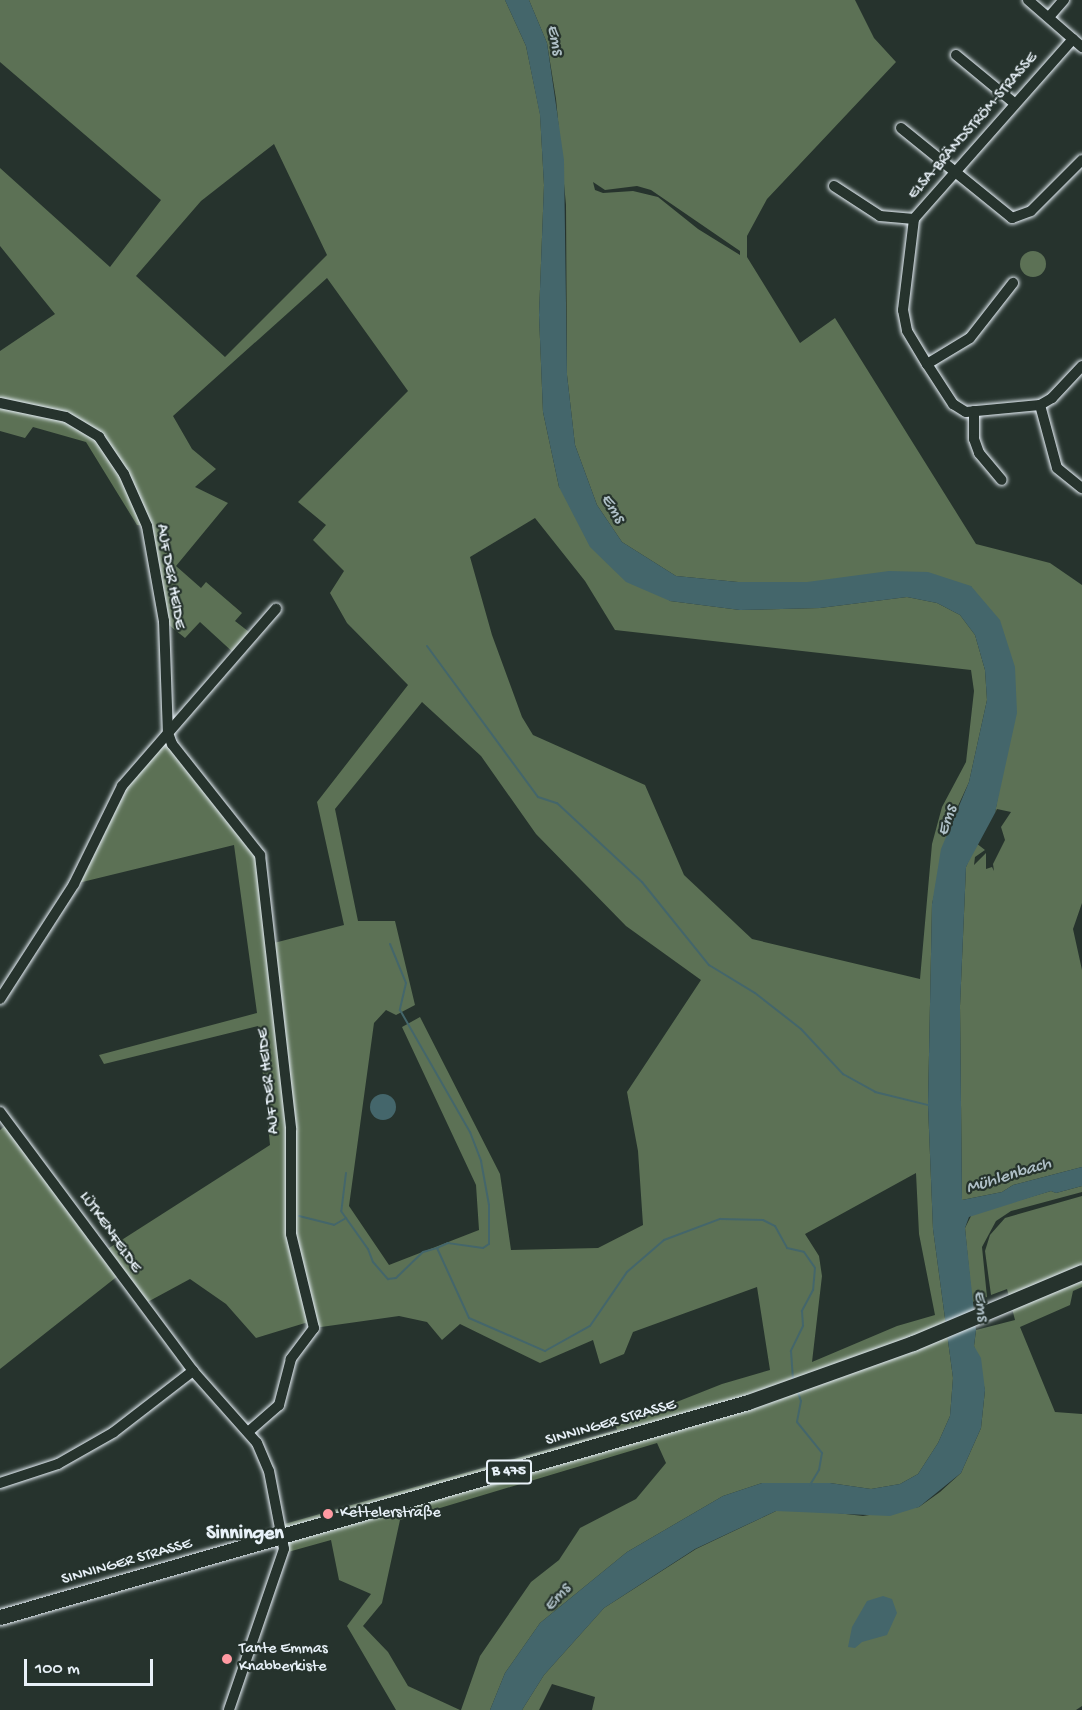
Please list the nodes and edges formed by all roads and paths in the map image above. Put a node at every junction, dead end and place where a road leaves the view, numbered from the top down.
1 (1028, 0) edge
2 (1064, 0) edge
3 (1049, 17) junction
4 (1073, 39) junction
5 (1082, 47) edge
6 (956, 55) dead end
7 (1013, 102) junction
8 (901, 128) dead end
9 (1082, 160) edge
10 (955, 171) junction
11 (834, 186) dead end
12 (914, 219) junction
13 (1013, 283) dead end
14 (927, 364) junction
15 (1082, 366) edge
16 (0, 403) edge
17 (1040, 405) junction
18 (974, 411) junction
19 (1002, 480) dead end
20 (1082, 488) edge
21 (276, 609) dead end
22 (168, 733) junction
23 (0, 999) edge
24 (0, 1112) edge
25 (1082, 1272) edge
26 (193, 1371) junction
27 (248, 1432) junction
28 (0, 1483) edge
29 (283, 1537) junction
30 (0, 1617) edge
31 (229, 1710) edge

1 - 3 street
2 - 3 street
3 - 4 street
4 - 5 street
4 - 7 street, ELSA-BRÄNDSTRÖM-STRASSE
6 - 7 street
7 - 10 street, ELSA-BRÄNDSTRÖM-STRASSE
8 - 10 street
9 - 10 street
10 - 12 street, ELSA-BRÄNDSTRÖM-STRASSE
11 - 12 street
12 - 14 street, ELSA-BRÄNDSTRÖM-STRASSE
13 - 14 street
14 - 18 street, ELSA-BRÄNDSTRÖM-STRASSE
15 - 17 street
16 - 22 street, AUF DER HEIDE
17 - 18 street
17 - 20 street
18 - 19 street
21 - 22 street
22 - 23 street
22 - 27 street, AUF DER HEIDE
24 - 26 street, LÜTKENFELDE
25 - 29 main road, SINNINGER STRASSE / B 475
26 - 27 street, LÜTKENFELDE
26 - 28 street
27 - 29 street, LÜTKENFELDE
29 - 30 main road, SINNINGER STRASSE / B 475
29 - 31 street

